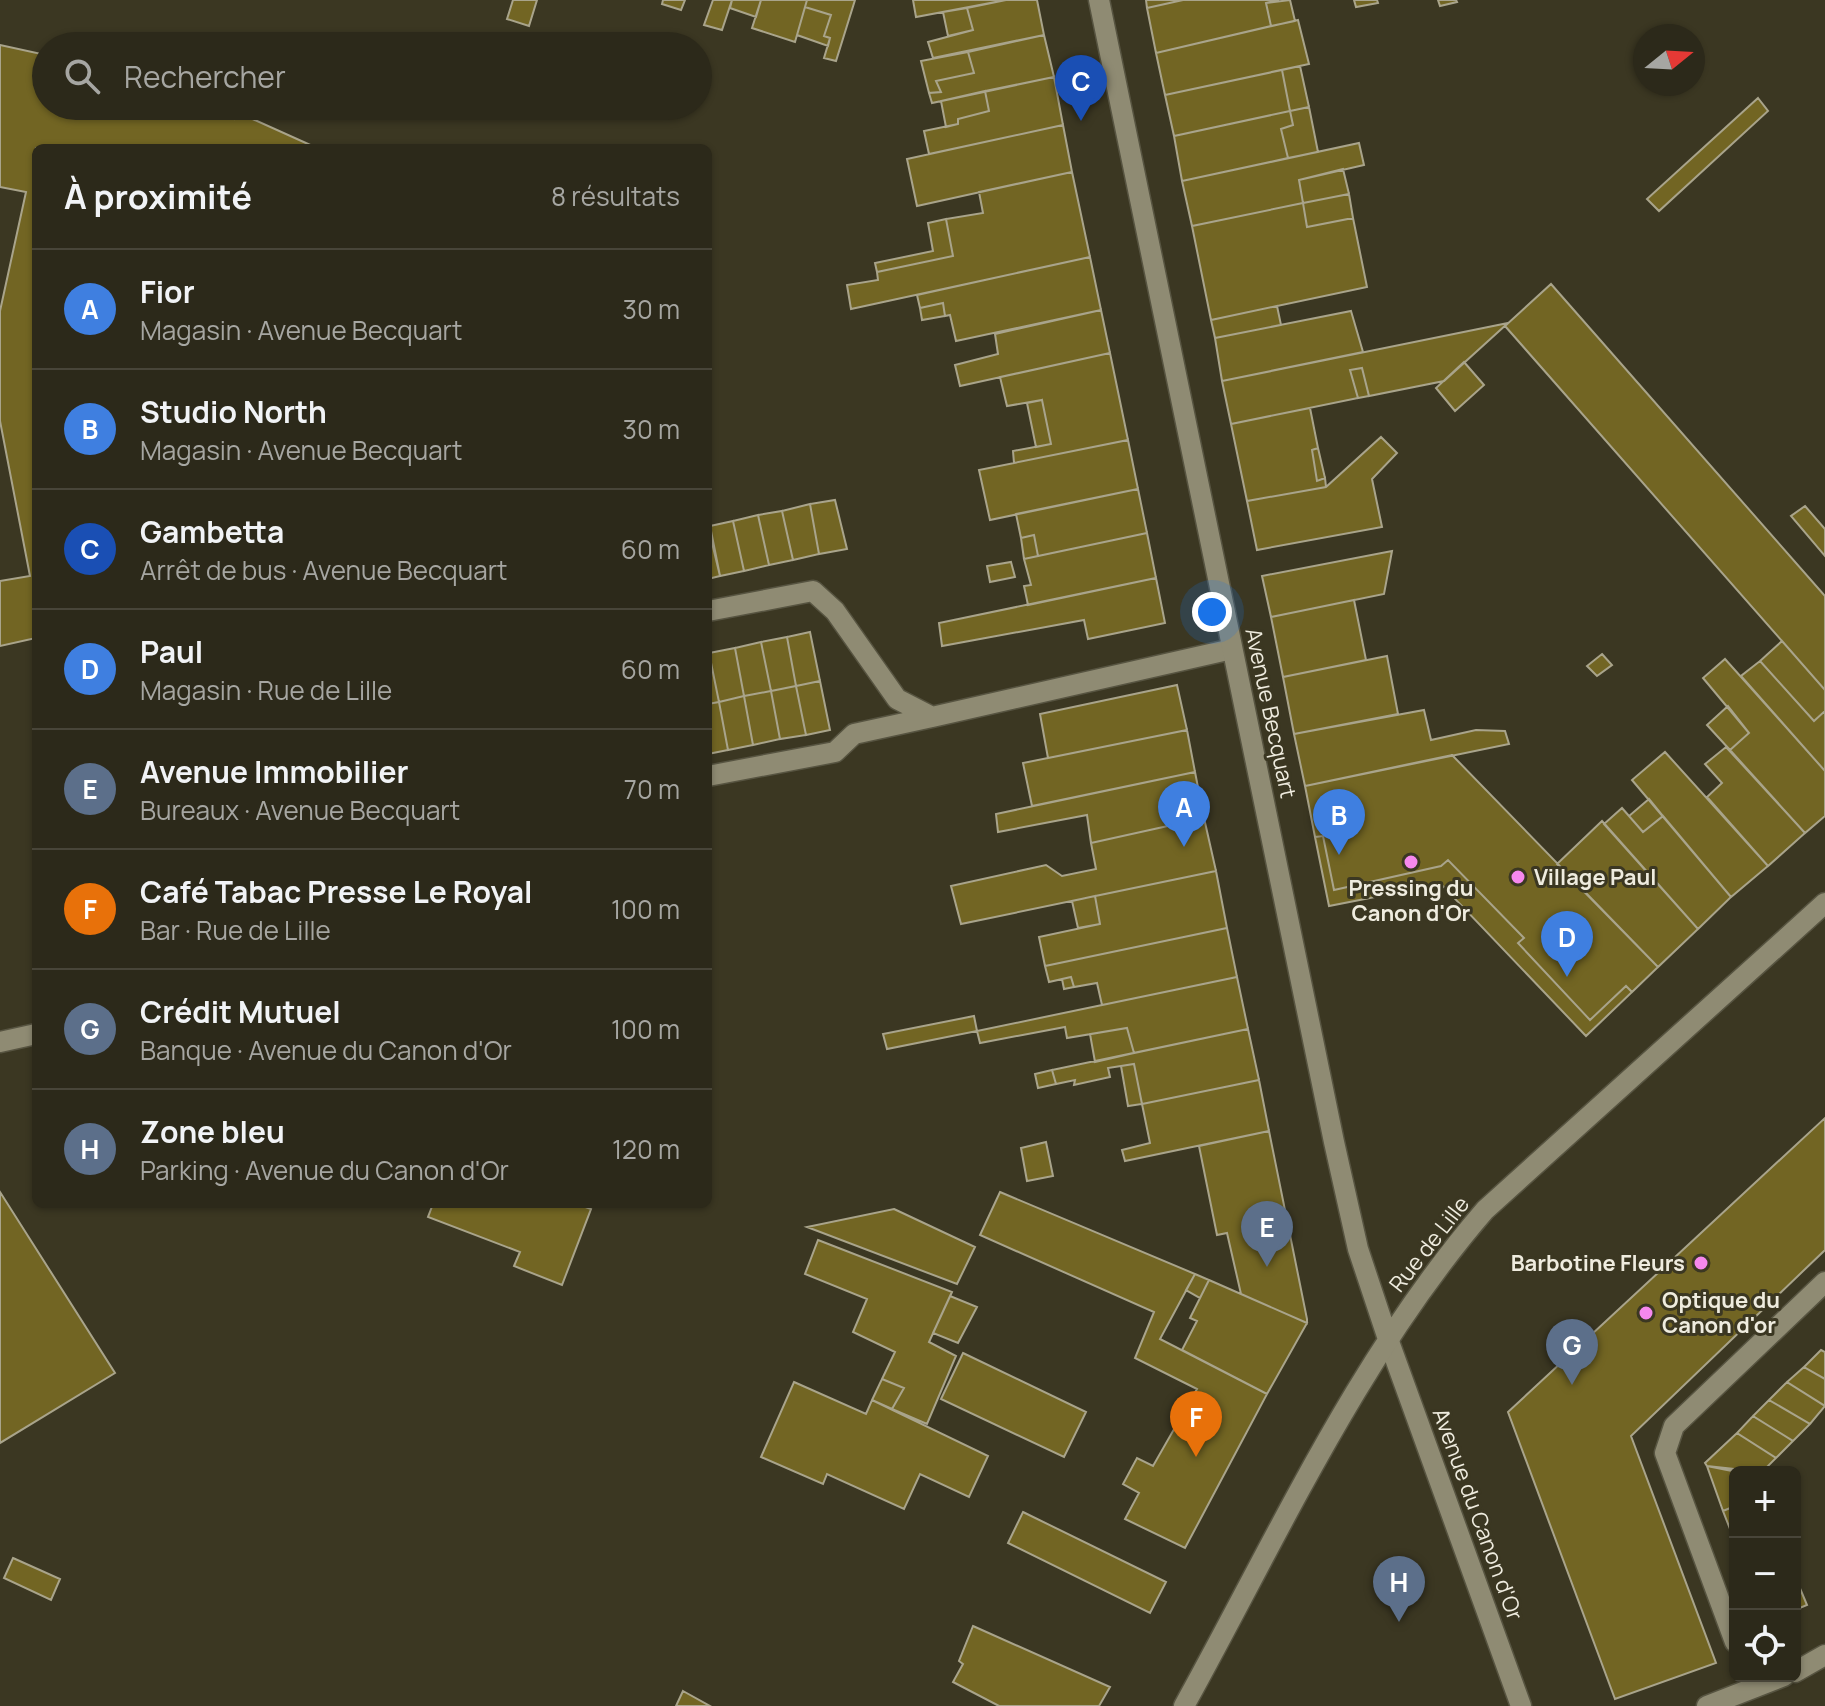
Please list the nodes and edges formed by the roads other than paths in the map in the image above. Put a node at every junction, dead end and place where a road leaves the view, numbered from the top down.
1 (1099, 0) edge
2 (712, 610) edge
3 (1232, 649) junction
4 (932, 717) junction
5 (712, 775) edge
6 (1825, 903) edge
7 (32, 1035) edge
8 (0, 1042) edge
9 (1825, 1282) edge
10 (1388, 1339) junction
11 (1729, 1626) edge
12 (1825, 1655) edge
13 (1801, 1669) edge
14 (1750, 1682) edge
15 (1184, 1706) edge
16 (1521, 1706) edge
17 (1707, 1706) edge

1 - 3 street, Avenue Becquart
2 - 4 street
3 - 4 street
3 - 10 street, Avenue Becquart
4 - 5 street
6 - 10 street, Rue de Lille
7 - 8 street
9 - 11 street
10 - 15 street, Rue de Lille
10 - 16 street, Avenue du Canon d'Or
12 - 13 street
14 - 17 street

